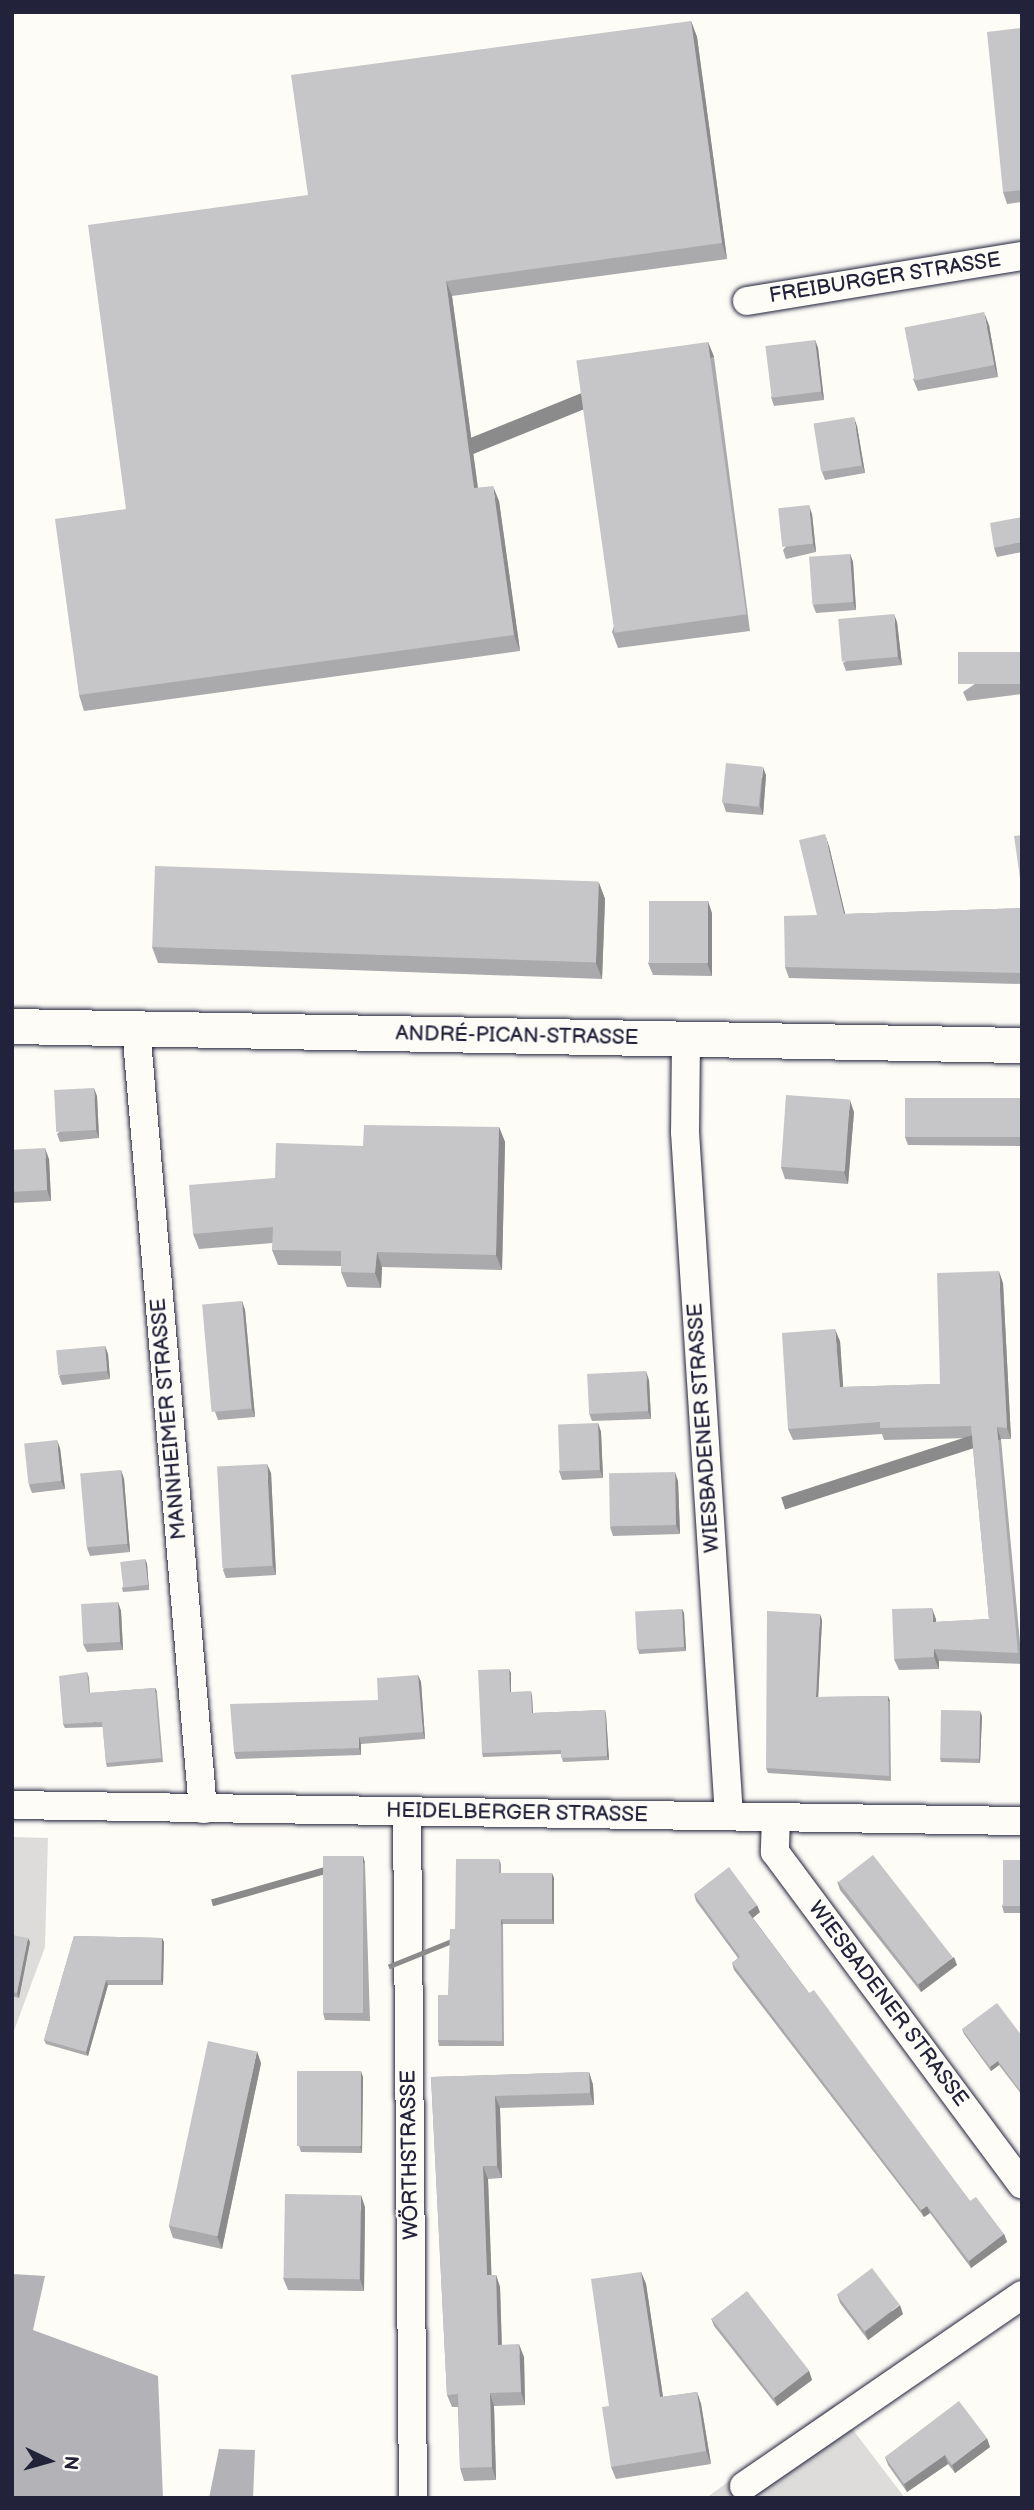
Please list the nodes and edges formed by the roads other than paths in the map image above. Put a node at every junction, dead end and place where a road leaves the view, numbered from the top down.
1 (1022, 256) edge
2 (747, 300) dead end
3 (12, 1026) edge
4 (136, 1028) junction
5 (686, 1040) junction
6 (1022, 1045) edge
7 (12, 1805) edge
8 (203, 1809) junction
9 (407, 1812) junction
10 (729, 1816) junction
11 (776, 1817) junction
12 (1022, 1821) edge
13 (1022, 2184) edge
14 (1022, 2295) edge
15 (744, 2486) dead end
16 (413, 2498) edge

1 - 2 street, FREIBURGER STRASSE
3 - 4 street, ANDRÉ-PICAN-STRASSE
4 - 5 street, ANDRÉ-PICAN-STRASSE
4 - 8 street, MANNHEIMER STRASSE
5 - 6 street, ANDRÉ-PICAN-STRASSE
5 - 10 street, WIESBADENER STRASSE
7 - 8 street, HEIDELBERGER STRASSE
8 - 9 street, HEIDELBERGER STRASSE
9 - 10 street, HEIDELBERGER STRASSE
9 - 16 street, WÖRTHSTRASSE
10 - 11 street, HEIDELBERGER STRASSE
11 - 12 street, HEIDELBERGER STRASSE
11 - 13 street, WIESBADENER STRASSE
14 - 15 street

